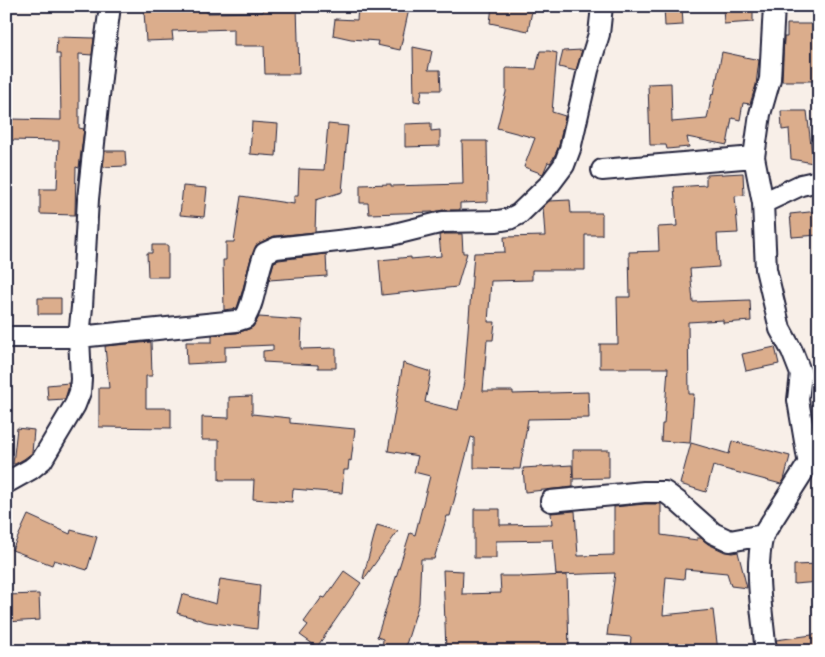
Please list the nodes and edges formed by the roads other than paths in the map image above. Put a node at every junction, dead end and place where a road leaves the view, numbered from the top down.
1 (110, 6) edge
2 (602, 6) edge
3 (774, 6) edge
4 (754, 157) junction
5 (602, 170) dead end
6 (819, 181) edge
7 (763, 203) junction
8 (6, 337) edge
9 (79, 337) junction
10 (819, 447) edge
11 (809, 465) junction
12 (6, 483) edge
13 (551, 501) dead end
14 (763, 535) junction
15 (767, 651) edge

1 - 9 street
2 - 9 street
3 - 4 street
4 - 5 street
4 - 7 street
6 - 7 street
7 - 11 street
8 - 9 street
9 - 12 street
10 - 11 street
11 - 14 street
13 - 14 street
14 - 15 street

